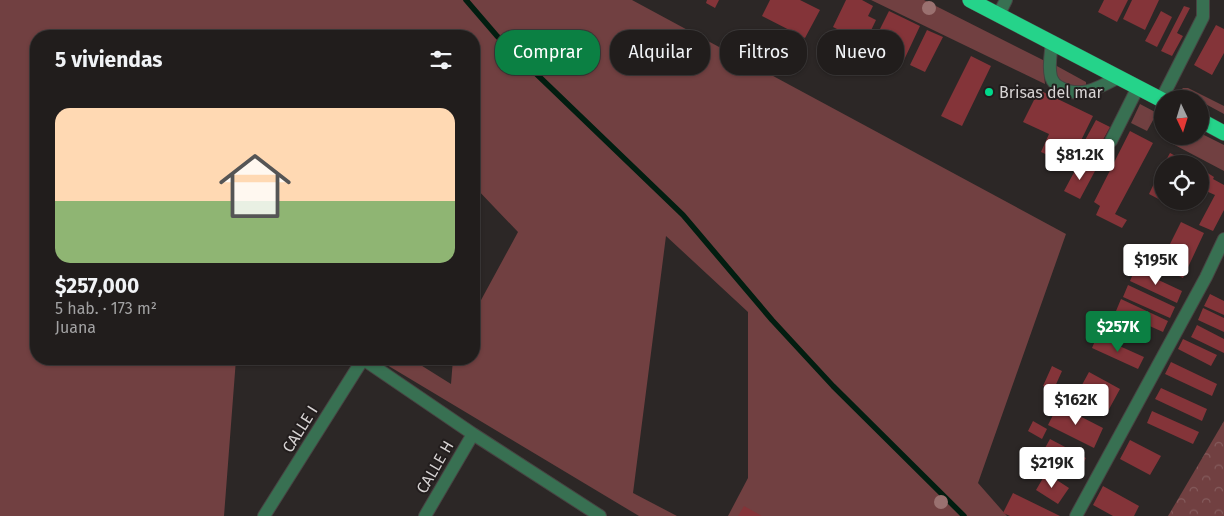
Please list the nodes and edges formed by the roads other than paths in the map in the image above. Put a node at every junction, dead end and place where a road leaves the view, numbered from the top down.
1 (970, 0) edge
2 (1006, 0) edge
3 (1204, 0) edge
4 (998, 14) junction
5 (1052, 42) junction
6 (1119, 77) junction
7 (1138, 87) junction
8 (1167, 90) edge
9 (1154, 96) edge
10 (1209, 125) edge
11 (1224, 133) edge
12 (1111, 141) dead end
13 (1224, 239) edge
14 (359, 365) edge
15 (372, 365) edge
16 (473, 434) junction
17 (595, 515) edge
18 (264, 516) edge
19 (425, 516) edge
20 (1076, 516) edge

1 - 4 highway
2 - 4 street
3 - 8 street
4 - 5 highway
5 - 6 highway
5 - 6 street
6 - 7 highway
7 - 9 highway
7 - 12 street
10 - 11 highway
13 - 20 street
14 - 18 street, CALLE I
15 - 16 street
16 - 17 street
16 - 19 street, CALLE H

